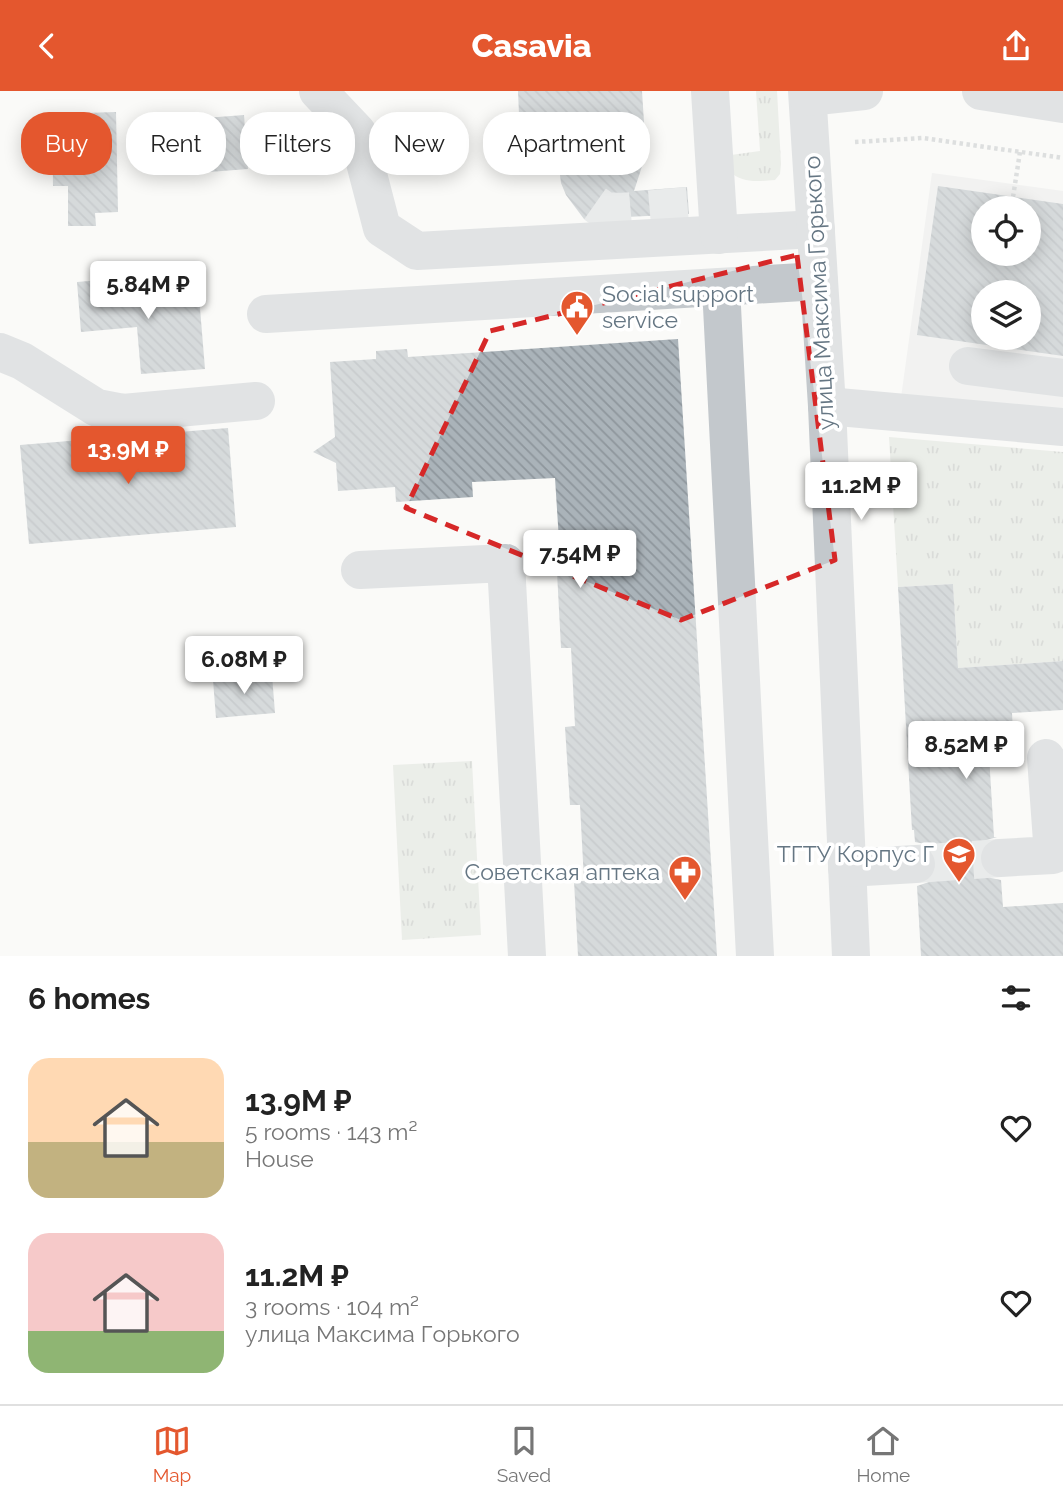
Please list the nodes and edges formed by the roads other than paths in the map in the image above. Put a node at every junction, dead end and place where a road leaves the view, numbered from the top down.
1 (318, 91) edge
2 (709, 91) edge
3 (861, 91) edge
4 (981, 91) edge
5 (808, 94) edge
6 (1063, 104) edge
7 (708, 214) junction
8 (816, 229) junction
9 (819, 281) junction
10 (721, 287) junction
11 (266, 314) dead end
12 (0, 352) edge
13 (968, 366) dead end
14 (1063, 378) edge
15 (256, 401) dead end
16 (827, 407) junction
17 (1063, 427) edge
18 (360, 570) dead end
19 (1046, 758) dead end
20 (1000, 858) tunnel mouth
21 (916, 864) tunnel mouth
22 (847, 868) junction
23 (527, 956) edge
24 (755, 956) edge
25 (851, 956) edge

1 - 7 street
2 - 7 street
3 - 5 street
4 - 6 street
5 - 8 street, улица Максима Горького
7 - 8 street
8 - 9 street, улица Максима Горького
9 - 10 street
9 - 16 street, улица Максима Горького
10 - 11 street
10 - 24 street
12 - 15 street
13 - 14 street
16 - 17 street
16 - 22 street, улица Максима Горького
18 - 23 street
19 - 20 street
21 - 22 street
22 - 25 street, улица Максима Горького

